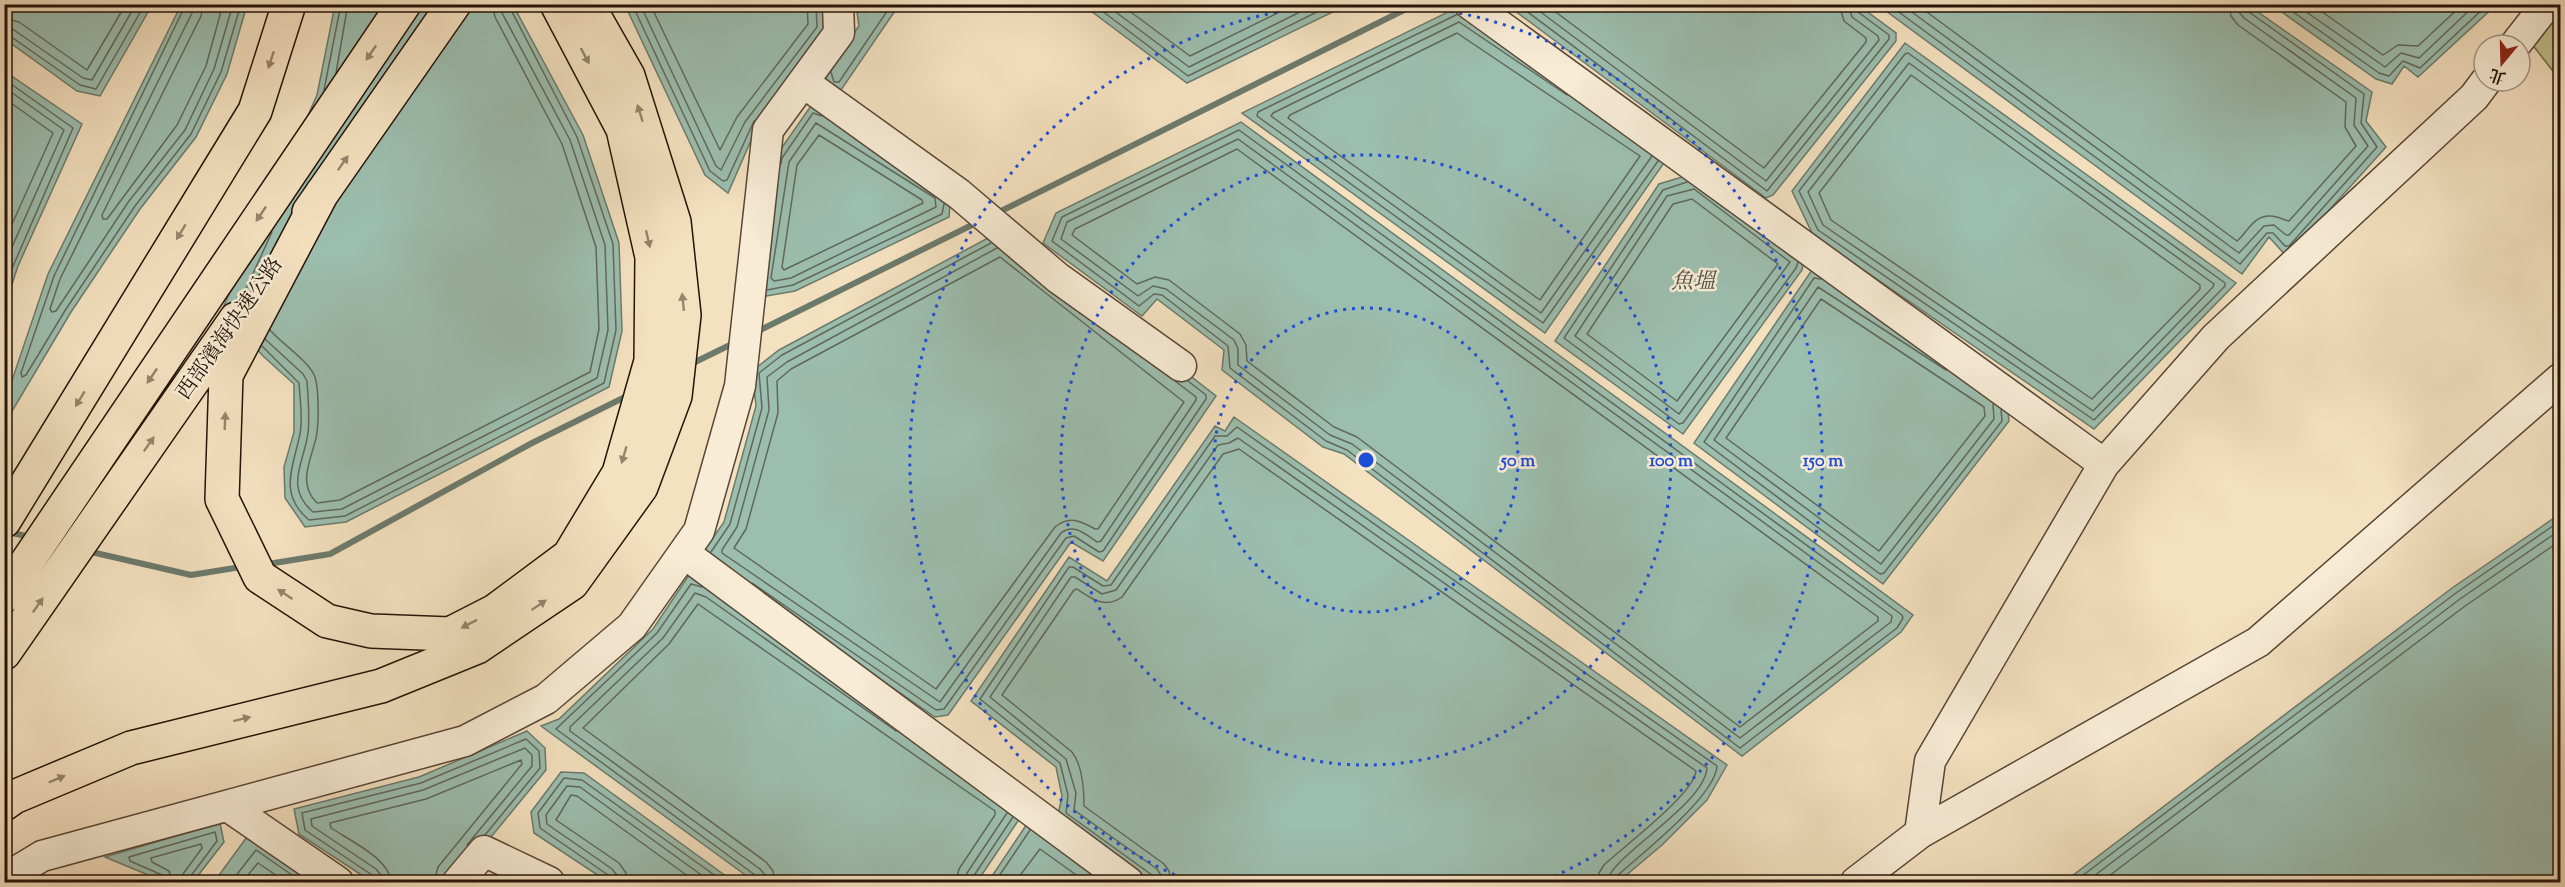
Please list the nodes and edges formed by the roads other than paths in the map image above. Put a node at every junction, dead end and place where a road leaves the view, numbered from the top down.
1 (289, 4) edge
2 (404, 4) edge
3 (454, 4) edge
4 (558, 4) edge
5 (586, 4) edge
6 (838, 4) edge
7 (1470, 4) edge
8 (2547, 4) edge
9 (2524, 33) edge
10 (803, 82) junction
11 (2477, 93) edge
12 (322, 193) junction
13 (1181, 366) dead end
14 (2560, 379) edge
15 (660, 380) junction
16 (2104, 464) junction
17 (4, 521) edge
18 (684, 553) junction
19 (4, 596) edge
20 (4, 653) edge
21 (4, 804) edge
22 (229, 807) junction
23 (1920, 833) junction
24 (4, 879) edge
25 (338, 882) edge
26 (458, 882) edge
27 (549, 882) edge
28 (1128, 882) edge
29 (1856, 882) edge

1 -> 17 highway
2 -> 19 highway, 西部濱海快速公路
12 -> 3 highway, 西部濱海快速公路
4 -> 15 highway
15 -> 5 highway
6 - 10 street
7 - 16 street
8 - 9 street
10 - 13 street
10 - 18 street
11 - 16 street
15 -> 12 highway
20 -> 12 highway, 西部濱海快速公路
14 - 23 street
21 -> 15 highway
16 - 23 street
18 - 22 street
18 - 28 street
22 - 24 street
22 - 25 street
23 - 29 street
26 - 27 street

